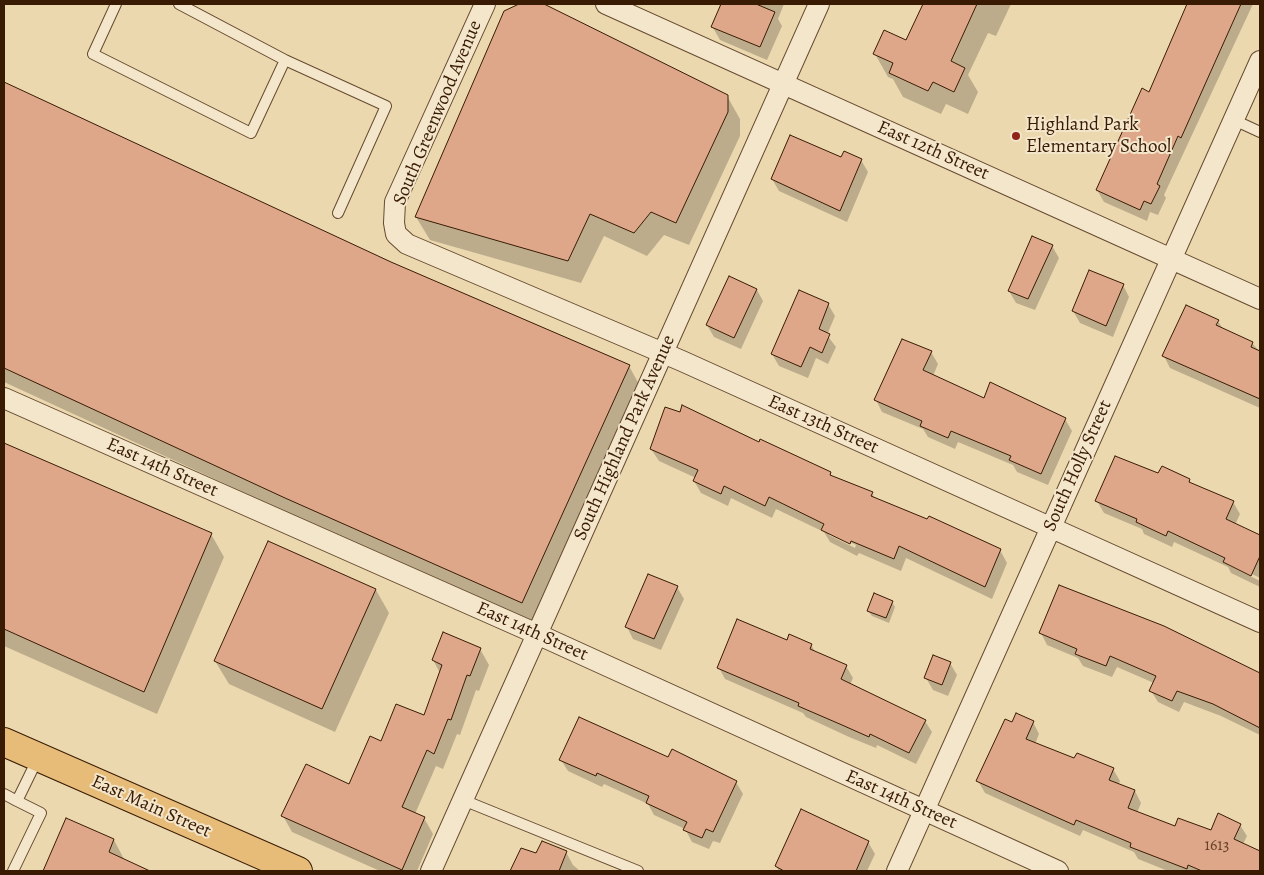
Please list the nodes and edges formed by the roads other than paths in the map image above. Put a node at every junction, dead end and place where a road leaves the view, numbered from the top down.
1 (116, 4) edge
2 (179, 4) edge
3 (485, 4) edge
4 (606, 4) edge
5 (819, 4) edge
6 (285, 60) junction
7 (1260, 61) edge
8 (783, 83) junction
9 (1234, 120) junction
10 (1260, 132) edge
11 (338, 213) dead end
12 (394, 223) joint
13 (1171, 259) junction
14 (1260, 299) edge
15 (663, 353) junction
16 (4, 398) edge
17 (1051, 528) junction
18 (1260, 622) edge
19 (537, 634) junction
20 (4, 742) edge
21 (38, 758) junction
22 (4, 794) edge
23 (463, 800) junction
24 (17, 801) junction
25 (924, 811) junction
26 (283, 868) edge
27 (14, 871) edge
28 (432, 871) edge
29 (638, 871) edge
30 (897, 871) edge
31 (1058, 871) edge

1 - 6 lane
2 - 6 lane
3 - 12 street, South Greenwood Avenue
4 - 8 street, East 12th Street
5 - 8 street, South Highland Park Avenue
6 - 11 lane
7 - 9 street, South Holly Street
8 - 13 street, East 12th Street
8 - 15 street, South Highland Park Avenue
9 - 10 lane
9 - 13 street, South Holly Street
12 - 15 street, East 13th Street
13 - 14 street, East 12th Street
13 - 17 street, South Holly Street
15 - 17 street, East 13th Street
15 - 19 street, South Highland Park Avenue
16 - 19 street, East 14th Street
17 - 18 street, East 13th Street
17 - 25 street, South Holly Street
19 - 23 street, South Highland Park Avenue
19 - 25 street, East 14th Street
20 - 21 main road, East Main Street
21 - 24 lane
21 - 26 main road, East Main Street
22 - 24 lane
23 - 28 street, South Highland Park Avenue
23 - 29 lane
24 - 27 lane
25 - 30 street, South Holly Street
25 - 31 street, East 14th Street

